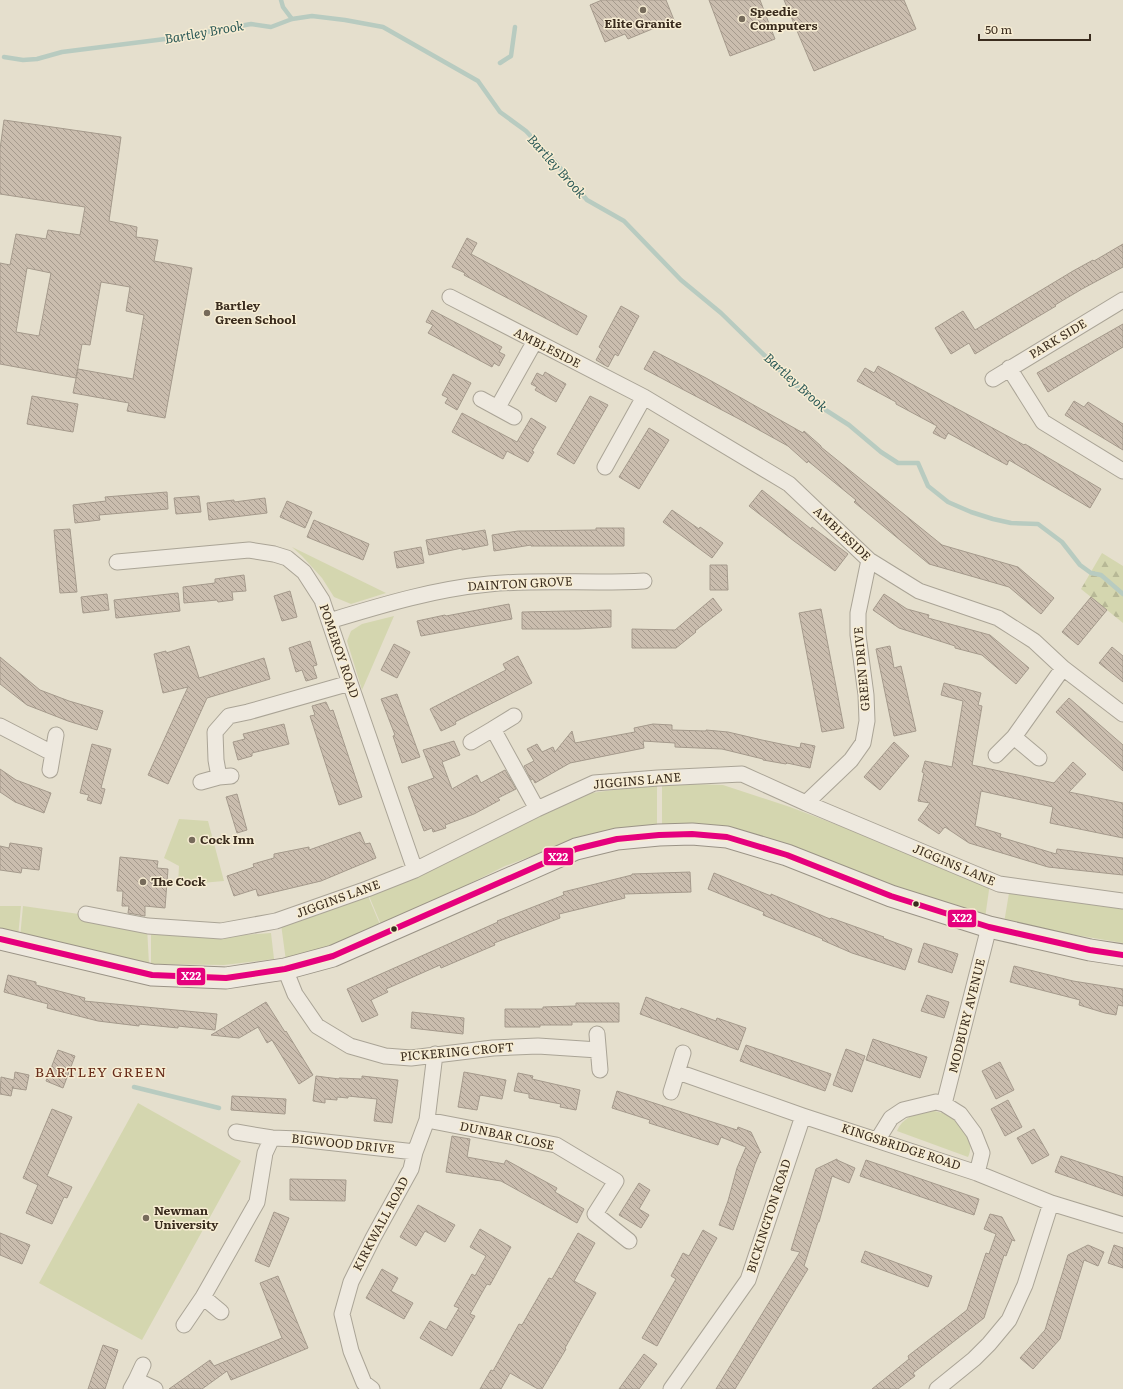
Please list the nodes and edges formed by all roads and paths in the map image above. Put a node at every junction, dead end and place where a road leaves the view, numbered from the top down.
1 (450, 298) dead end
2 (1123, 300) edge
3 (535, 341) junction
4 (1009, 368) junction
5 (993, 379) dead end
6 (644, 398) junction
7 (481, 399) dead end
8 (498, 407) junction
9 (514, 417) dead end
10 (605, 467) dead end
11 (1123, 471) edge
12 (869, 560) junction
13 (117, 562) dead end
14 (644, 581) dead end
15 (329, 621) junction
16 (1063, 668) junction
17 (350, 683) junction
18 (1123, 714) edge
19 (514, 716) dead end
20 (0, 726) edge
21 (493, 728) junction
22 (56, 735) dead end
23 (1014, 737) junction
24 (471, 742) dead end
25 (52, 753) junction
26 (996, 755) dead end
27 (1039, 758) dead end
28 (50, 770) dead end
29 (201, 782) dead end
30 (806, 803) junction
31 (537, 809) junction
32 (415, 870) junction
33 (1123, 901) edge
34 (86, 914) dead end
35 (989, 927) junction
36 (0, 939) edge
37 (1123, 955) edge
38 (285, 969) junction
39 (597, 1034) dead end
40 (598, 1050) junction
41 (683, 1053) dead end
42 (435, 1054) junction
43 (600, 1070) dead end
44 (678, 1072) junction
45 (672, 1092) dead end
46 (944, 1104) junction
47 (803, 1116) junction
48 (427, 1120) junction
49 (236, 1132) dead end
50 (272, 1138) junction
51 (878, 1139) junction
52 (415, 1152) junction
53 (977, 1173) junction
54 (1051, 1203) junction
55 (1123, 1225) edge
56 (629, 1241) dead end
57 (203, 1297) junction
58 (221, 1312) dead end
59 (184, 1325) dead end
60 (143, 1365) dead end
61 (134, 1384) edge
62 (155, 1389) edge
63 (372, 1389) edge
64 (671, 1389) edge
65 (937, 1389) edge

1 - 3 street, AMBLESIDE
2 - 4 street, PARK SIDE
3 - 6 street, AMBLESIDE
3 - 8 street
4 - 5 street, PARK SIDE
4 - 11 street
6 - 10 street
6 - 12 street, AMBLESIDE
7 - 8 street
8 - 9 street
12 - 16 street, AMBLESIDE
12 - 30 street, GREEN DRIVE
13 - 15 street, POMEROY ROAD
14 - 15 street, DAINTON GROVE
15 - 17 street, POMEROY ROAD
16 - 18 street, AMBLESIDE
16 - 23 street
17 - 29 street
17 - 32 street, POMEROY ROAD
19 - 21 street
20 - 25 street
21 - 24 street
21 - 31 street
22 - 25 street
23 - 26 street
23 - 27 street
25 - 28 street
30 - 31 street, JIGGINS LANE
30 - 33 street, JIGGINS LANE
31 - 32 street, JIGGINS LANE
32 - 34 street, JIGGINS LANE
35 - 37 street
35 - 38 street
35 - 46 street, MODBURY AVENUE
36 - 38 street
38 - 42 street, PICKERING CROFT
39 - 40 street
40 - 42 street, PICKERING CROFT
40 - 43 street
41 - 44 street
42 - 48 street, KIRKWALL ROAD
44 - 45 street
44 - 47 street, KINGSBRIDGE ROAD
46 - 51 street
46 - 53 street
47 - 51 street, KINGSBRIDGE ROAD
47 - 64 street, BICKINGTON ROAD
48 - 52 street, KIRKWALL ROAD
48 - 56 street, DUNBAR CLOSE
49 - 50 street, BIGWOOD DRIVE
50 - 52 street, BIGWOOD DRIVE
50 - 57 street
51 - 53 street, KINGSBRIDGE ROAD
52 - 63 street, KIRKWALL ROAD
53 - 54 street, KINGSBRIDGE ROAD
54 - 55 street, KINGSBRIDGE ROAD
54 - 65 street
57 - 58 street
57 - 59 street
60 - 61 street
61 - 62 street

